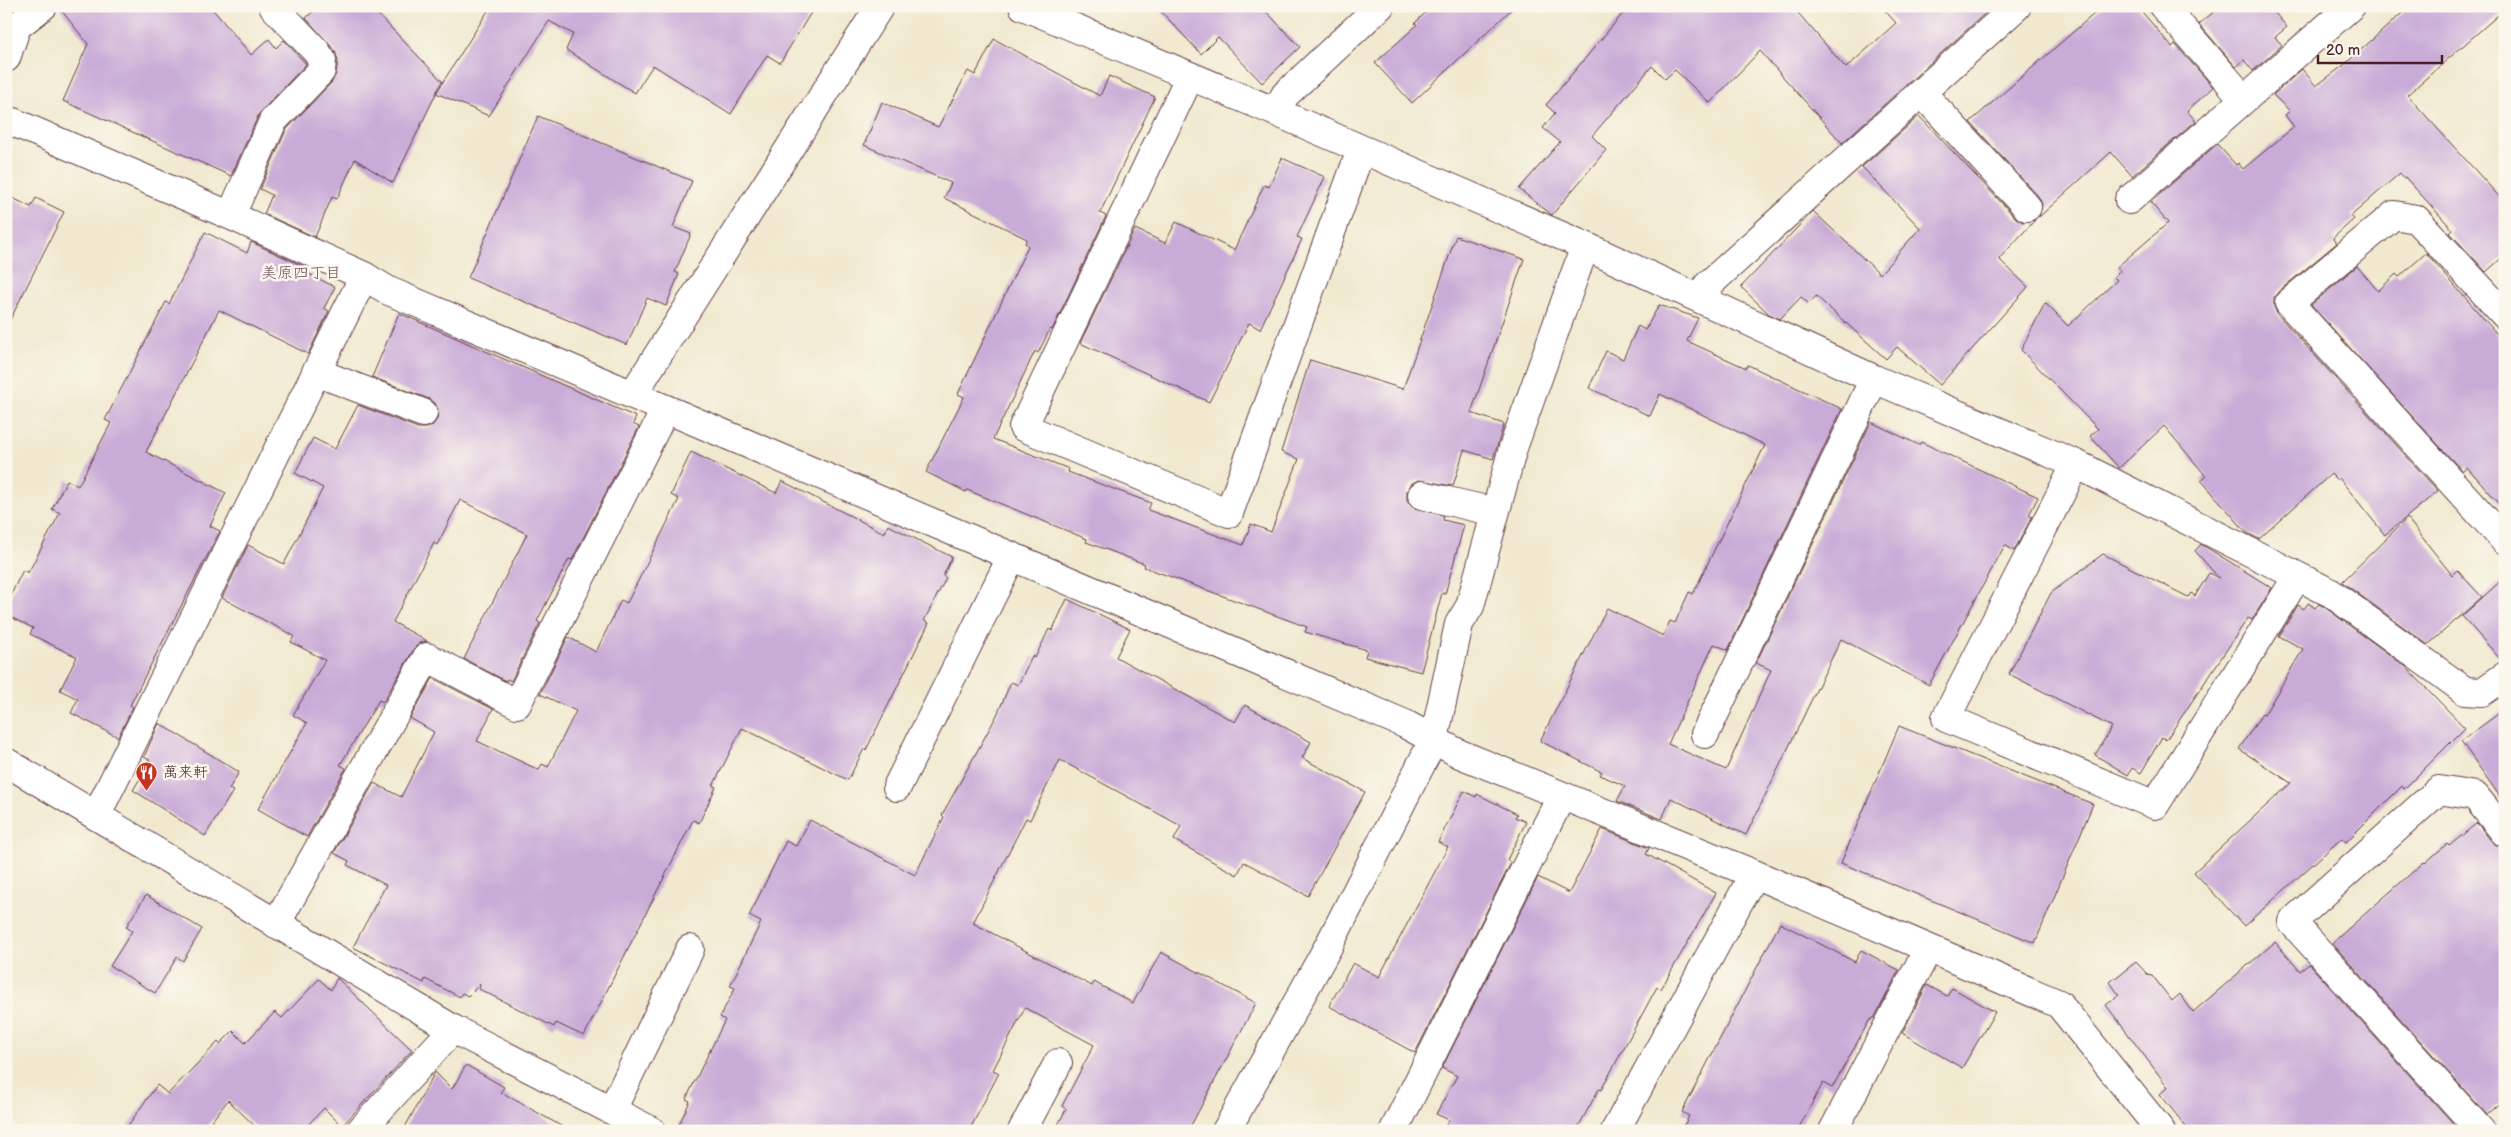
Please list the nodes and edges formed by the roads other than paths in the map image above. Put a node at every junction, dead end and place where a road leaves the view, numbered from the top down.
1 (43, 6) edge
2 (273, 6) edge
3 (880, 6) edge
4 (1022, 6) edge
5 (1380, 6) edge
6 (2017, 6) edge
7 (2163, 6) edge
8 (2350, 6) edge
9 (6, 58) edge
10 (1189, 78) junction
11 (1922, 93) junction
12 (2243, 98) junction
13 (1276, 112) junction
14 (6, 119) edge
15 (1361, 150) junction
16 (2129, 200) dead end
17 (2027, 207) dead end
18 (231, 215) junction
19 (1585, 246) junction
20 (364, 276) junction
21 (1698, 297) junction
22 (2505, 315) edge
23 (316, 372) junction
24 (1874, 379) junction
25 (633, 394) junction
26 (665, 410) junction
27 (422, 413) dead end
28 (2076, 464) junction
29 (1422, 495) dead end
30 (1494, 512) junction
31 (2505, 541) edge
32 (1011, 558) junction
33 (2297, 577) junction
34 (2505, 676) edge
35 (1705, 734) dead end
36 (1434, 739) junction
37 (6, 762) edge
38 (897, 787) dead end
39 (1561, 797) junction
40 (96, 816) junction
41 (2505, 833) edge
42 (1754, 874) junction
43 (276, 924) junction
44 (1928, 948) junction
45 (690, 949) dead end
46 (453, 1029) junction
47 (1058, 1063) dead end
48 (612, 1110) junction
49 (1394, 1130) edge
50 (360, 1131) edge
51 (652, 1131) edge
52 (1022, 1131) edge
53 (1226, 1131) edge
54 (1615, 1131) edge
55 (1833, 1131) edge
56 (2161, 1131) edge
57 (2481, 1131) edge

1 - 9 street
2 - 18 street
3 - 25 street
4 - 10 street
5 - 13 street
6 - 11 street
7 - 12 street
8 - 12 street
10 - 13 street
10 - 15 street
11 - 17 street
11 - 21 street
12 - 16 street
13 - 15 street
14 - 18 street
15 - 19 street
18 - 20 street
19 - 21 street
19 - 30 street
20 - 23 street
20 - 25 street
21 - 24 street
22 - 31 street
23 - 27 street
23 - 40 street
24 - 28 street
24 - 35 street
25 - 26 street
26 - 32 street
26 - 43 street
28 - 33 street
28 - 33 street
29 - 30 street
30 - 36 street
32 - 36 street
32 - 38 street
33 - 34 street
36 - 39 street
36 - 53 street
37 - 40 street
39 - 42 street
39 - 49 street
40 - 43 street
41 - 57 street
42 - 44 street
42 - 54 street
43 - 46 street
44 - 55 street
44 - 56 street
45 - 48 street
46 - 48 street
46 - 50 street
47 - 52 street
48 - 51 street

